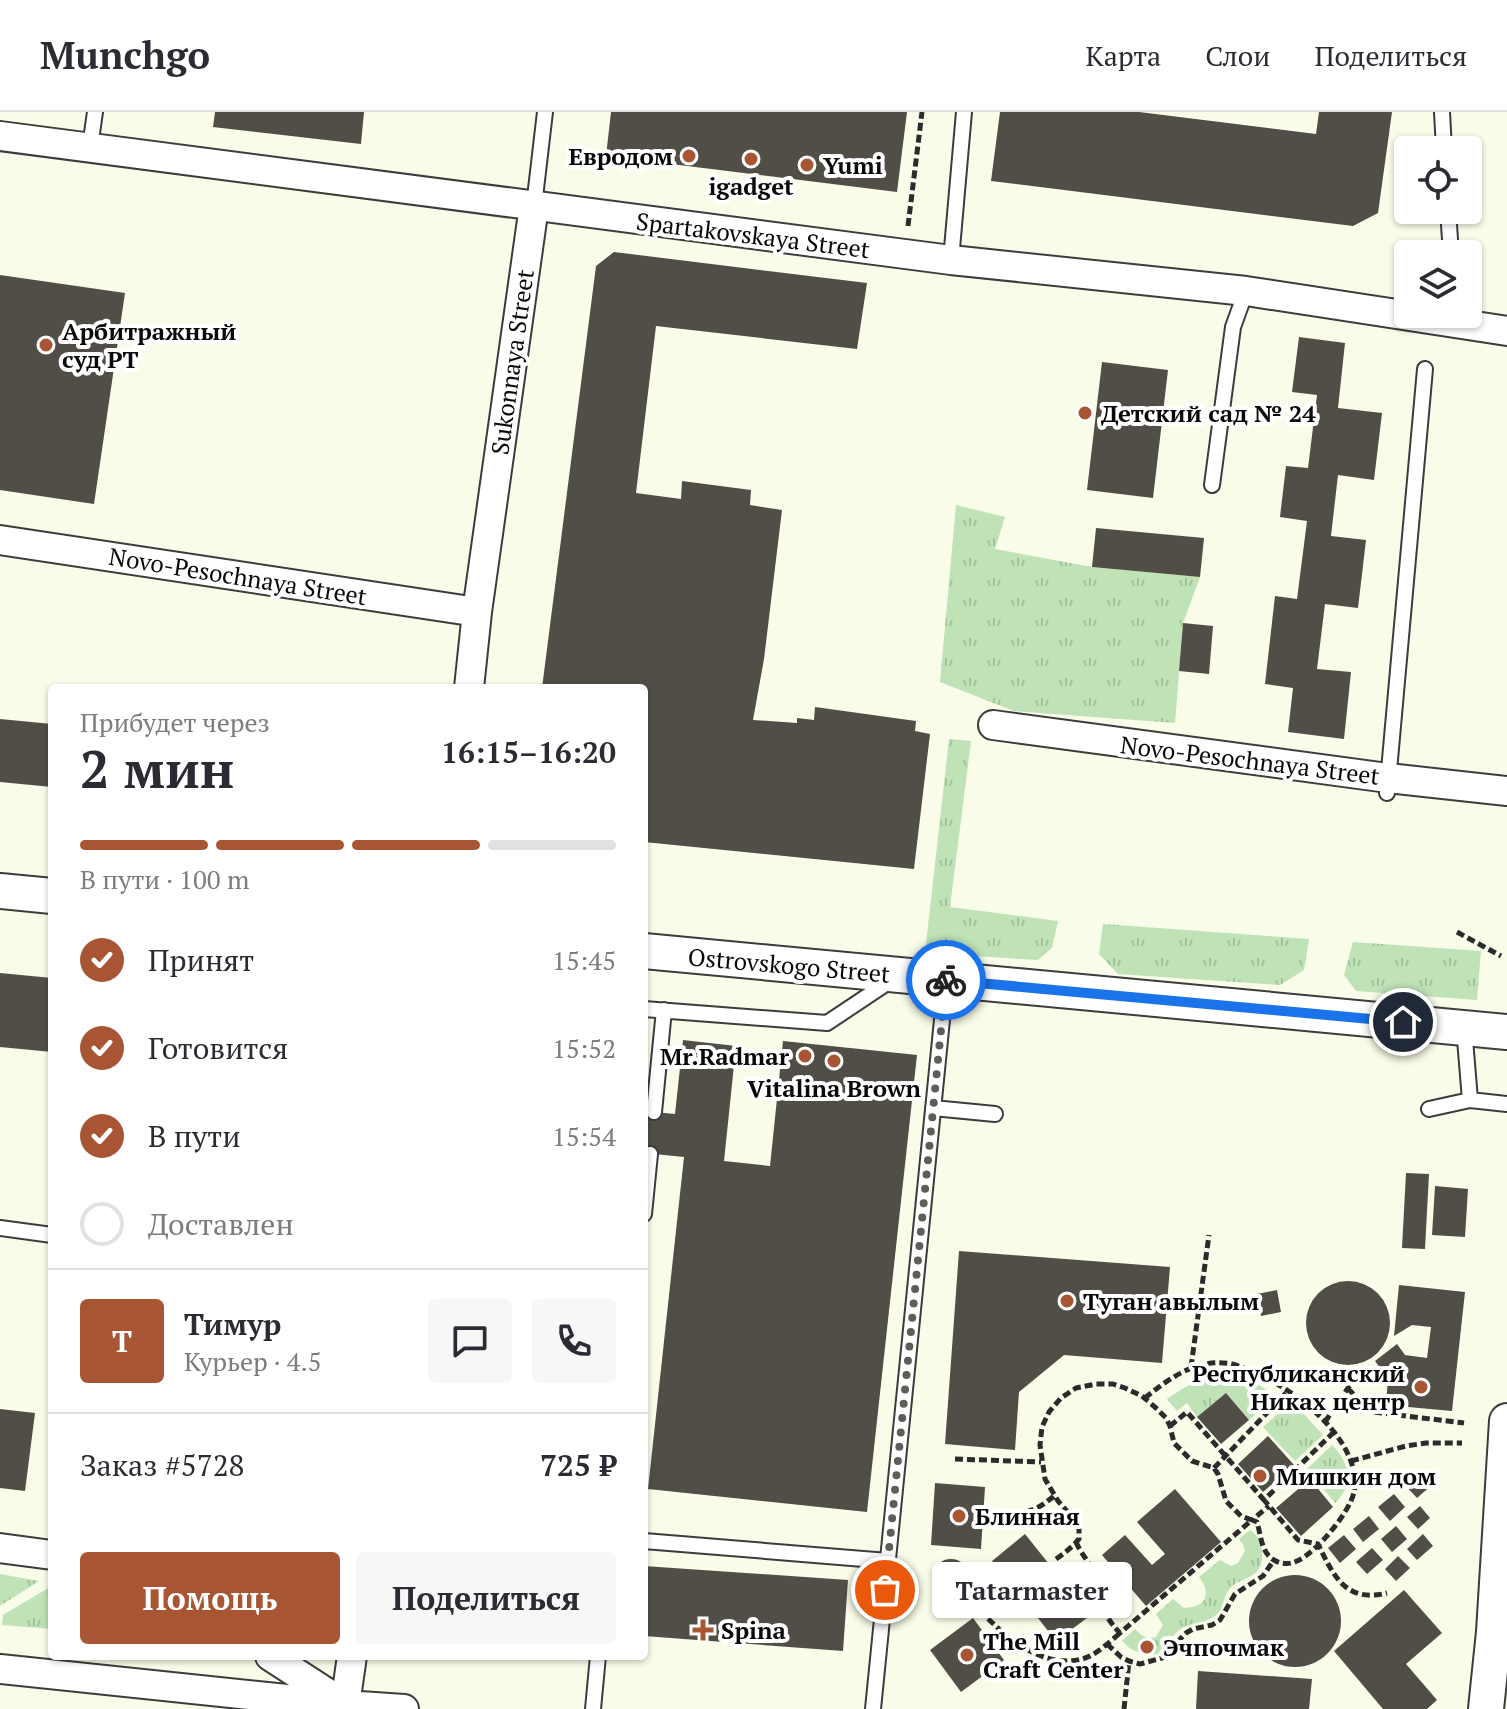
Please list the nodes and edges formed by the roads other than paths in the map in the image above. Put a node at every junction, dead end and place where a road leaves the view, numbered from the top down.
1 (95, 112) edge
2 (545, 112) edge
3 (964, 112) edge
4 (1442, 112) edge
5 (0, 136) edge
6 (1443, 136) edge
7 (90, 147) junction
8 (534, 206) junction
9 (951, 260) junction
10 (1246, 291) junction
11 (1394, 311) edge
12 (1482, 325) edge
13 (1507, 331) edge
14 (1425, 369) dead end
15 (1212, 485) dead end
16 (0, 540) edge
17 (477, 612) junction
18 (469, 684) edge
19 (993, 725) dead end
20 (1388, 786) junction
21 (1507, 791) edge
22 (0, 891) edge
23 (48, 896) edge
24 (648, 951) edge
25 (898, 975) junction
26 (946, 980) junction
27 (648, 1009) edge
28 (664, 1010) junction
29 (1464, 1027) junction
30 (1507, 1032) edge
31 (1470, 1100) junction
32 (1507, 1104) edge
33 (933, 1108) junction
34 (1429, 1109) dead end
35 (654, 1112) dead end
36 (995, 1114) dead end
37 (650, 1154) dead end
38 (648, 1174) edge
39 (0, 1228) edge
40 (48, 1234) edge
41 (1507, 1421) edge
42 (648, 1541) edge
43 (0, 1548) edge
44 (48, 1554) edge
45 (888, 1561) junction
46 (1501, 1632) edge
47 (276, 1660) edge
48 (351, 1660) edge
49 (598, 1660) edge
50 (0, 1669) edge
51 (345, 1707) edge
52 (404, 1709) edge
53 (593, 1709) edge
54 (873, 1709) edge
55 (1486, 1709) edge

1 - 7 lane
2 - 8 lane, Sukonnaya Street
3 - 9 lane
4 - 6 lane
5 - 7 street, Spartakovskaya Street
7 - 8 street, Spartakovskaya Street
8 - 9 street, Spartakovskaya Street
8 - 17 street, Sukonnaya Street
9 - 10 street, Spartakovskaya Street
10 - 11 street, Spartakovskaya Street
10 - 15 lane
12 - 13 street, Spartakovskaya Street
14 - 20 lane
16 - 17 street, Novo-Pesochnaya Street
17 - 18 street, Sukonnaya Street
19 - 20 street, Novo-Pesochnaya Street
20 - 21 street, Novo-Pesochnaya Street
22 - 23 street
24 - 25 street, Ostrovskogo Street
25 - 26 street, Ostrovskogo Street
25 - 28 lane
26 - 29 street, Ostrovskogo Street
26 - 33 lane
27 - 28 lane
28 - 35 lane
29 - 30 street, Ostrovskogo Street
29 - 31 lane
31 - 32 lane
31 - 34 lane
33 - 36 lane
33 - 45 lane
37 - 38 lane
39 - 40 lane
41 - 46 street
42 - 45 lane
43 - 44 street
45 - 54 lane
46 - 55 street
47 - 51 street
48 - 51 street
49 - 53 lane
50 - 51 street
51 - 52 street

